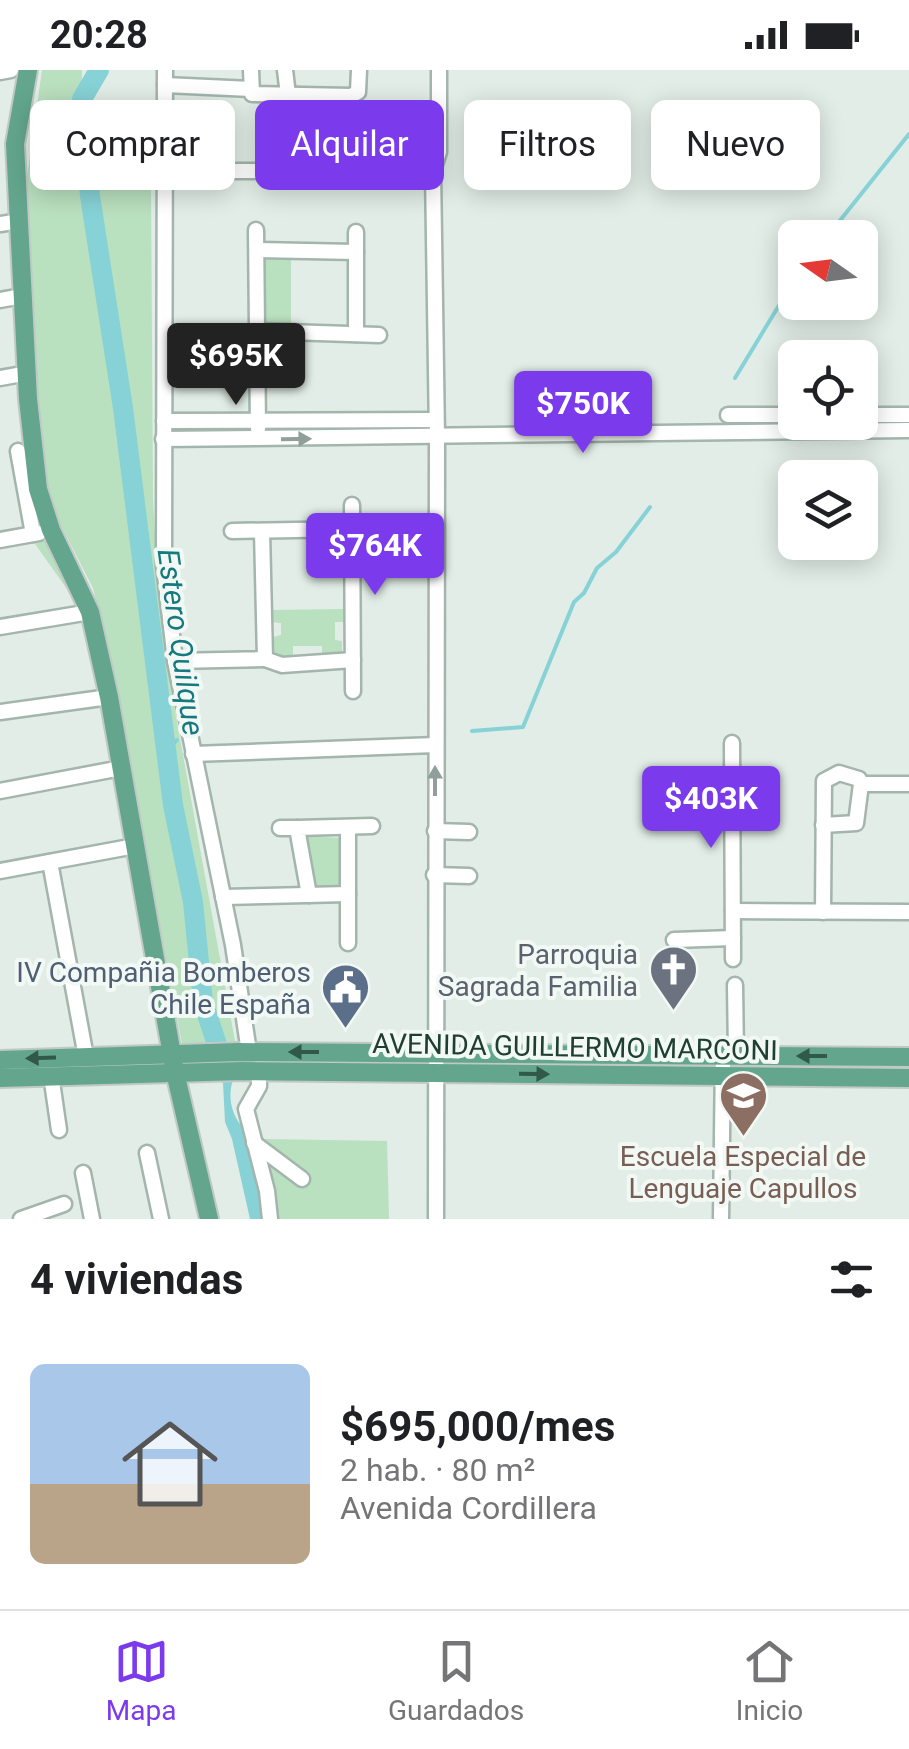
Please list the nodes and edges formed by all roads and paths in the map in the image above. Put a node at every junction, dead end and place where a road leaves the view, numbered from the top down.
1 (11, 70) edge
2 (28, 70) edge
3 (251, 70) edge
4 (286, 70) edge
5 (360, 70) edge
6 (440, 70) edge
7 (0, 72) edge
8 (165, 77) edge
9 (251, 89) junction
10 (288, 95) junction
11 (440, 100) edge
12 (7, 145) edge
13 (164, 190) edge
14 (433, 190) edge
15 (20, 221) junction
16 (0, 224) edge
17 (256, 230) dead end
18 (356, 232) dead end
19 (258, 250) junction
20 (356, 252) junction
21 (22, 296) junction
22 (0, 300) edge
23 (258, 331) junction
24 (356, 334) junction
25 (379, 335) dead end
26 (28, 373) junction
27 (0, 378) edge
28 (878, 415) edge
29 (909, 415) edge
30 (778, 417) edge
31 (436, 420) junction
32 (164, 421) junction
33 (258, 421) junction
34 (728, 423) junction
35 (909, 430) edge
36 (436, 437) junction
37 (164, 439) junction
38 (258, 439) junction
39 (25, 450) junction
40 (0, 454) edge
41 (352, 505) dead end
42 (352, 529) junction
43 (232, 531) dead end
44 (262, 531) junction
45 (42, 532) junction
46 (0, 540) edge
47 (90, 612) junction
48 (0, 627) edge
49 (266, 658) junction
50 (353, 660) junction
51 (175, 661) junction
52 (354, 691) dead end
53 (109, 697) junction
54 (0, 712) edge
55 (732, 743) dead end
56 (435, 746) junction
57 (192, 754) junction
58 (122, 768) junction
59 (861, 784) junction
60 (909, 784) edge
61 (0, 791) edge
62 (823, 825) junction
63 (372, 826) dead end
64 (348, 827) junction
65 (280, 828) dead end
66 (297, 828) junction
67 (435, 831) junction
68 (469, 832) dead end
69 (135, 846) junction
70 (50, 862) junction
71 (0, 871) edge
72 (434, 875) junction
73 (469, 876) dead end
74 (348, 894) junction
75 (309, 895) junction
76 (223, 897) junction
77 (733, 912) junction
78 (823, 912) junction
79 (909, 912) edge
80 (733, 938) junction
81 (674, 940) dead end
82 (348, 943) dead end
83 (733, 959) dead end
84 (735, 985) dead end
85 (436, 1053) junction
86 (729, 1055) junction
87 (909, 1056) edge
88 (86, 1057) junction
89 (0, 1060) edge
90 (247, 1062) junction
91 (342, 1062) junction
92 (174, 1063) junction
93 (436, 1073) junction
94 (52, 1075) junction
95 (723, 1076) junction
96 (0, 1078) edge
97 (909, 1078) edge
98 (59, 1130) dead end
99 (254, 1143) junction
100 (148, 1153) dead end
101 (83, 1173) dead end
102 (302, 1180) dead end
103 (64, 1204) dead end
104 (21, 1219) edge
105 (92, 1219) edge
106 (161, 1219) edge
107 (209, 1219) edge
108 (270, 1219) edge
109 (436, 1219) edge
110 (721, 1219) edge

1 - 7 street
2 - 12 main road
3 - 9 street
4 - 10 street
5 - 10 street
6 - 11 street
8 - 9 street
9 - 10 street
12 - 15 main road
13 - 32 street
14 - 31 street
15 - 16 street
15 - 21 main road
17 - 19 street
18 - 20 street
19 - 20 street
19 - 23 street
20 - 24 street
21 - 22 street
21 - 26 main road
23 - 24 street
23 - 33 street
24 - 25 street
26 - 27 street
26 - 39 main road
28 - 29 street
30 - 34 street
31 - 33 street
31 - 36 street
32 - 33 street
32 - 37 street
33 - 38 street
34 - 35 street
34 - 36 street
38 -> 36 street
36 - 56 street
37 - 38 street
37 - 51 street
39 - 40 street
39 - 45 main road
41 - 42 street
42 - 44 street
42 - 50 street
43 - 44 street
44 - 49 street
45 - 46 street
45 - 47 main road
47 - 48 street
47 - 53 main road
49 - 50 street
49 - 51 street
50 - 52 street
51 - 57 street
53 - 54 street
53 - 58 main road
55 - 77 street
56 - 57 street
67 -> 56 street
57 - 76 street
58 - 61 street
58 - 69 main road
59 - 60 street
59 - 62 street
59 - 62 street
62 - 78 street
63 - 64 street
64 - 66 street
64 - 74 street
65 - 66 street
66 - 75 street
67 - 68 street
67 - 72 street
69 - 70 street
69 - 92 main road
70 - 71 street
70 - 88 street
72 - 73 street
72 - 85 street
74 - 75 street
74 - 82 street
75 - 76 street
76 - 90 street
77 - 78 street
77 - 80 street
78 - 79 street
80 - 81 street
80 - 83 street
84 - 86 street
85 - 86 main road, AVENIDA GUILLERMO MARCONI
85 - 91 main road, AVENIDA GUILLERMO MARCONI
85 - 93 street
87 -> 86 main road, AVENIDA GUILLERMO MARCONI
86 - 95 street
88 -> 89 main road, AVENIDA GUILLERMO MARCONI
88 - 92 main road, AVENIDA GUILLERMO MARCONI
90 - 91 main road, AVENIDA GUILLERMO MARCONI
90 - 92 main road, AVENIDA GUILLERMO MARCONI
90 - 99 street
91 - 93 main road, AVENIDA GUILLERMO MARCONI
92 - 94 main road, AVENIDA GUILLERMO MARCONI
92 - 107 main road
93 -> 95 main road, AVENIDA GUILLERMO MARCONI
93 - 109 street
94 - 96 main road, AVENIDA GUILLERMO MARCONI
94 - 98 street
95 - 97 main road, AVENIDA GUILLERMO MARCONI
95 - 110 street
99 - 102 street
99 - 108 street
100 - 106 street
101 - 105 street
103 - 104 street

